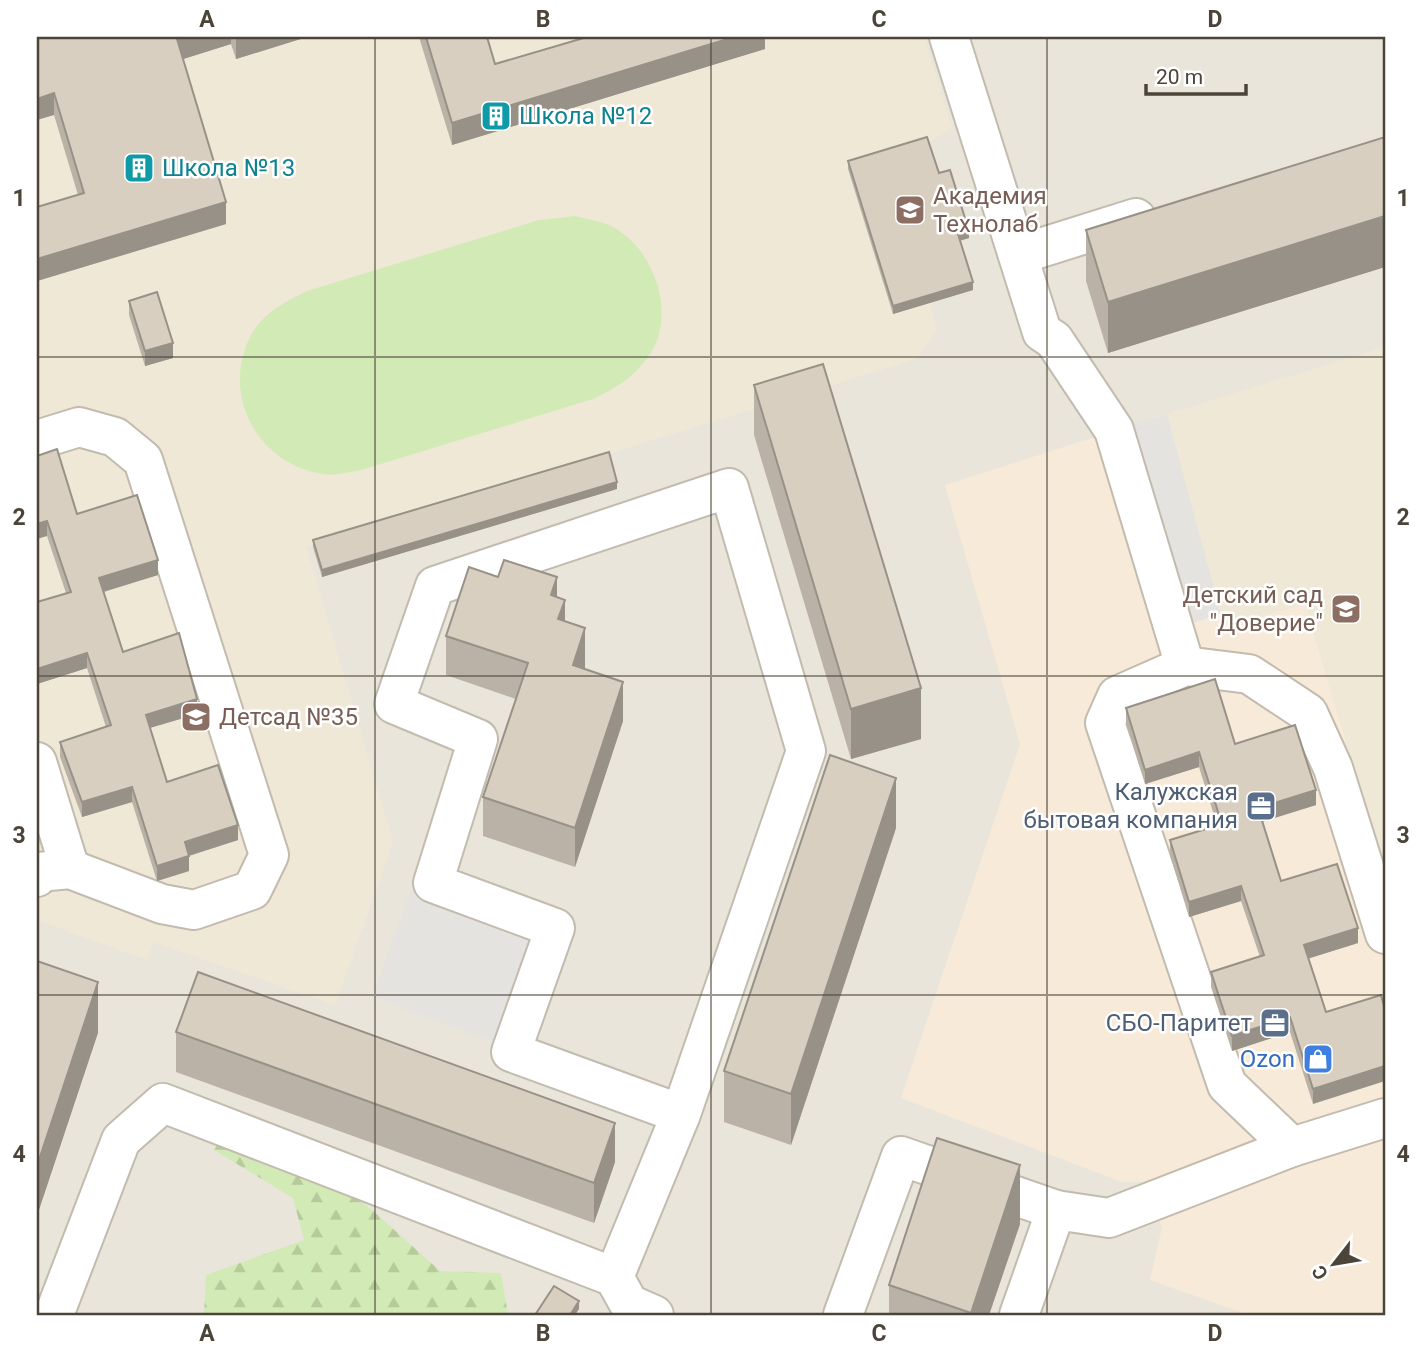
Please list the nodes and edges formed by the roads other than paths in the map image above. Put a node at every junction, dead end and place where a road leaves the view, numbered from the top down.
1 (949, 37) edge
2 (1163, 209) edge
3 (1018, 255) junction
4 (37, 440) edge
5 (1185, 666) junction
6 (37, 762) edge
7 (53, 873) edge
8 (1385, 934) edge
9 (681, 1114) junction
10 (1385, 1118) edge
11 (1292, 1147) junction
12 (1056, 1210) junction
13 (614, 1277) junction
14 (54, 1315) edge
15 (654, 1315) edge
16 (843, 1315) edge
17 (1019, 1315) edge

1 - 3 lane
2 - 3 lane
3 - 5 lane
4 - 7 lane
5 - 8 lane
5 - 11 lane
6 - 7 lane
9 - 9 lane
9 - 13 lane
10 - 11 lane
11 - 12 lane
12 - 16 lane
12 - 17 lane
13 - 14 lane
13 - 15 lane

